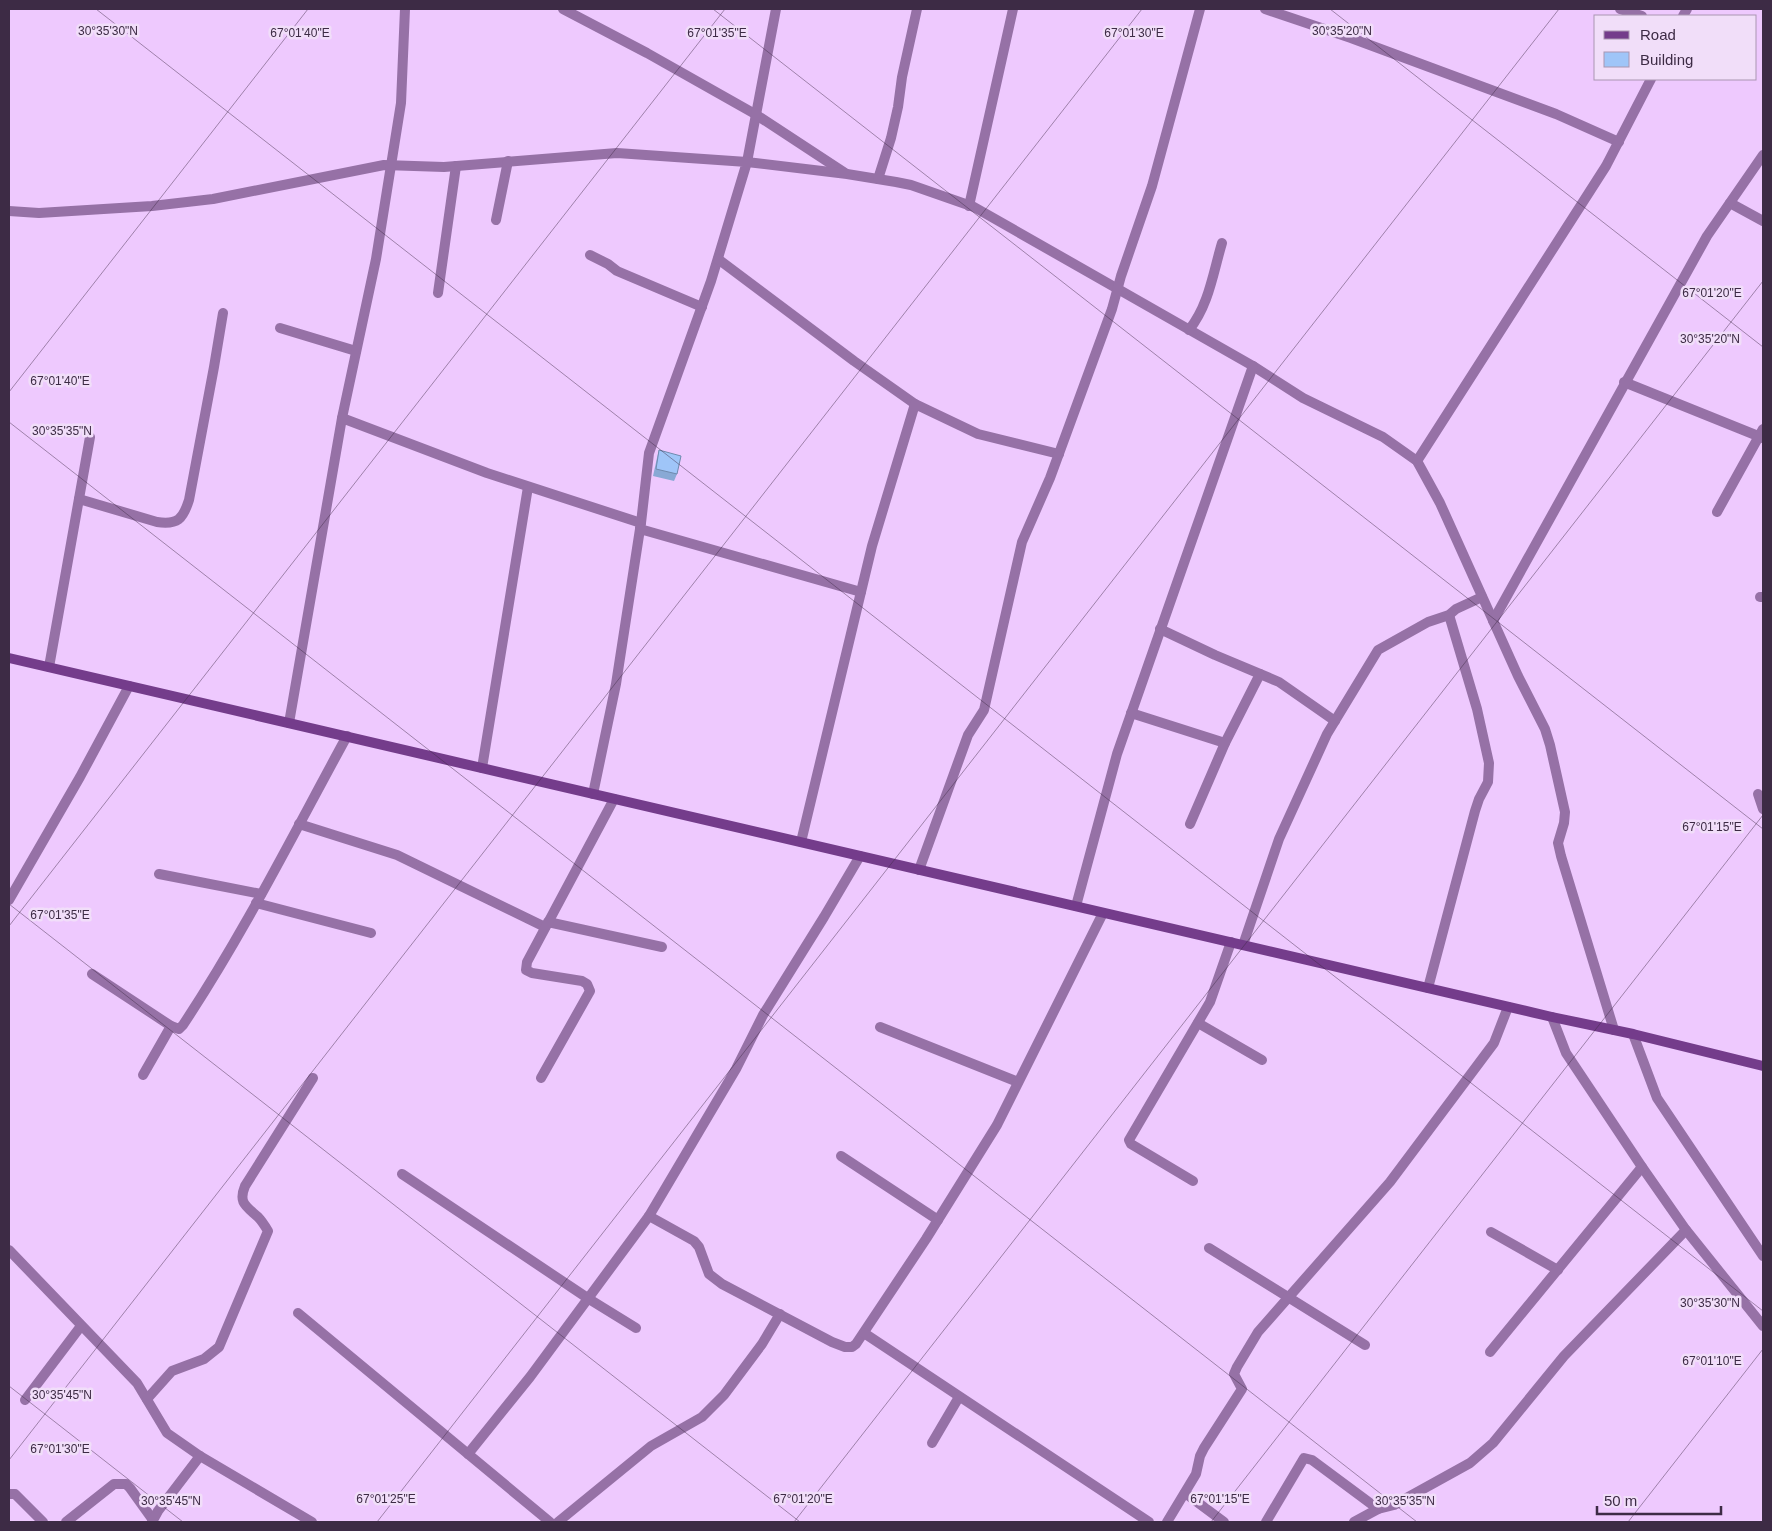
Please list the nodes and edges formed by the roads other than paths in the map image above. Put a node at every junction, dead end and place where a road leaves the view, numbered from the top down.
1 (405, 9) edge
2 (563, 9) edge
3 (776, 9) edge
4 (917, 9) edge
5 (1013, 9) edge
6 (1200, 9) edge
7 (1265, 9) edge
8 (1620, 9) edge
9 (1639, 15) edge
10 (1650, 80) edge
11 (755, 114) junction
12 (1619, 142) junction
13 (1763, 155) edge
14 (508, 161) junction
15 (746, 162) junction
16 (391, 165) junction
17 (456, 166) junction
18 (847, 174) junction
19 (878, 179) junction
20 (1730, 204) junction
21 (969, 206) junction
22 (9, 211) edge
23 (496, 220) dead end
24 (1763, 221) edge
25 (1222, 243) dead end
26 (590, 255) dead end
27 (718, 259) junction
28 (1117, 288) junction
29 (438, 293) dead end
30 (702, 307) junction
31 (223, 313) dead end
32 (280, 328) dead end
33 (1189, 330) junction
34 (356, 351) junction
35 (1253, 366) junction
36 (1624, 382) junction
37 (915, 404) junction
38 (342, 418) junction
39 (1762, 434) edge
40 (90, 437) dead end
41 (1059, 454) junction
42 (1417, 461) junction
43 (528, 487) junction
44 (79, 499) junction
45 (1718, 512) dead end
46 (641, 526) junction
47 (861, 592) junction
48 (1480, 598) junction
49 (1453, 612) junction
50 (1493, 620) junction
51 (1160, 629) junction
52 (9, 658) edge
53 (49, 667) junction
54 (1260, 674) junction
55 (129, 686) junction
56 (1131, 713) junction
57 (1335, 721) junction
58 (289, 723) junction
59 (346, 736) junction
60 (1225, 743) junction
61 (482, 768) junction
62 (593, 794) junction
63 (1763, 795) edge
64 (614, 799) junction
65 (1763, 809) edge
66 (299, 824) junction
67 (1190, 824) dead end
68 (801, 842) junction
69 (860, 856) junction
70 (919, 870) junction
71 (159, 874) dead end
72 (259, 899) junction
73 (9, 900) edge
74 (1076, 906) junction
75 (1103, 912) junction
76 (546, 925) junction
77 (371, 933) dead end
78 (1231, 942) junction
79 (1243, 945) junction
80 (662, 947) dead end
81 (92, 974) dead end
82 (1428, 988) junction
83 (1508, 1006) junction
84 (1552, 1017) junction
85 (1198, 1023) junction
86 (171, 1026) junction
87 (880, 1027) dead end
88 (1614, 1030) junction
89 (1633, 1034) junction
90 (1262, 1060) dead end
91 (1763, 1066) edge
92 (143, 1075) dead end
93 (313, 1078) dead end
94 (541, 1078) dead end
95 (1018, 1082) junction
96 (841, 1156) dead end
97 (1642, 1167) junction
98 (402, 1174) dead end
99 (1193, 1181) dead end
100 (650, 1216) junction
101 (938, 1220) junction
102 (1686, 1230) junction
103 (1491, 1232) dead end
104 (1209, 1248) dead end
105 (9, 1250) edge
106 (1763, 1256) edge
107 (1558, 1270) junction
108 (1289, 1297) junction
109 (589, 1299) junction
110 (298, 1313) dead end
111 (780, 1314) junction
112 (82, 1326) junction
113 (1763, 1326) edge
114 (636, 1328) dead end
115 (864, 1333) junction
116 (1365, 1345) dead end
117 (1490, 1352) dead end
118 (959, 1397) junction
119 (147, 1399) junction
120 (25, 1400) dead end
121 (932, 1443) dead end
122 (468, 1454) junction
123 (200, 1456) junction
124 (1185, 1493) junction
125 (9, 1494) edge
126 (1378, 1509) junction
127 (152, 1521) edge
128 (43, 1522) edge
129 (66, 1522) edge
130 (312, 1522) edge
131 (550, 1522) edge
132 (558, 1522) edge
133 (1149, 1522) edge
134 (1167, 1522) edge
135 (1224, 1522) edge
136 (1266, 1522) edge
137 (1354, 1522) edge

1 - 16 street
2 - 11 street
3 - 11 street
4 - 19 street
5 - 21 street
6 - 28 street
7 - 12 street
8 - 9 street
10 - 12 street
11 - 15 street
11 - 18 street
12 - 42 street
13 - 20 street
14 - 15 street
14 - 17 street
14 - 23 street
15 - 18 street
15 - 27 street
16 - 17 street
16 - 22 street
16 - 34 street
17 - 29 street
18 - 19 street
19 - 21 street
20 - 24 street
20 - 36 street
21 - 28 street
25 - 33 street
26 - 30 street
27 - 30 street
27 - 37 street
28 - 33 street
28 - 41 street
30 - 46 street
31 - 44 street
32 - 34 street
33 - 35 street
34 - 38 street
35 - 42 street
35 - 51 street
36 - 39 street
36 - 50 street
37 - 41 street
37 - 47 street
38 - 43 street
38 - 58 street
39 - 45 street
40 - 44 street
41 - 70 street
42 - 48 street
43 - 46 street
43 - 61 street
44 - 53 street
46 - 47 street
46 - 62 street
47 - 68 street
48 - 49 street
48 - 50 street
49 - 57 street
49 - 82 street
50 - 88 street
51 - 54 street
51 - 56 street
52 - 53 main road
53 - 55 main road
54 - 57 street
54 - 60 street
55 - 58 main road
55 - 73 street
56 - 60 street
56 - 74 street
57 - 79 street
58 - 59 main road
59 - 61 main road
59 - 66 street
60 - 67 street
61 - 62 main road
62 - 64 main road
63 - 65 street
64 - 68 main road
64 - 76 street
66 - 72 street
66 - 76 street
68 - 69 main road
69 - 70 main road
69 - 100 street
70 - 74 main road
71 - 72 street
72 - 77 street
72 - 86 street
74 - 75 main road
75 - 78 main road
75 - 95 street
76 - 80 street
76 - 94 street
78 - 79 main road
78 - 85 street
79 - 82 main road
81 - 86 street
82 - 83 main road
83 - 84 main road
83 - 108 street
84 - 88 main road
84 - 97 street
85 - 90 street
85 - 99 street
86 - 92 street
87 - 95 street
88 - 89 main road
89 - 91 main road
89 - 106 street
93 - 119 street
95 - 101 street
96 - 101 street
97 - 102 street
97 - 107 street
98 - 109 street
100 - 109 street
100 - 111 street
101 - 115 street
102 - 113 street
102 - 126 street
103 - 107 street
104 - 108 street
105 - 112 street
107 - 117 street
108 - 116 street
108 - 124 street
109 - 114 street
109 - 122 street
110 - 122 street
111 - 115 street
111 - 132 street
112 - 119 street
112 - 120 street
115 - 118 street
118 - 121 street
118 - 133 street
119 - 123 street
122 - 131 street
123 - 127 street
123 - 130 street
124 - 134 street
124 - 135 street
125 - 128 street
126 - 136 street
126 - 137 street
127 - 129 street

